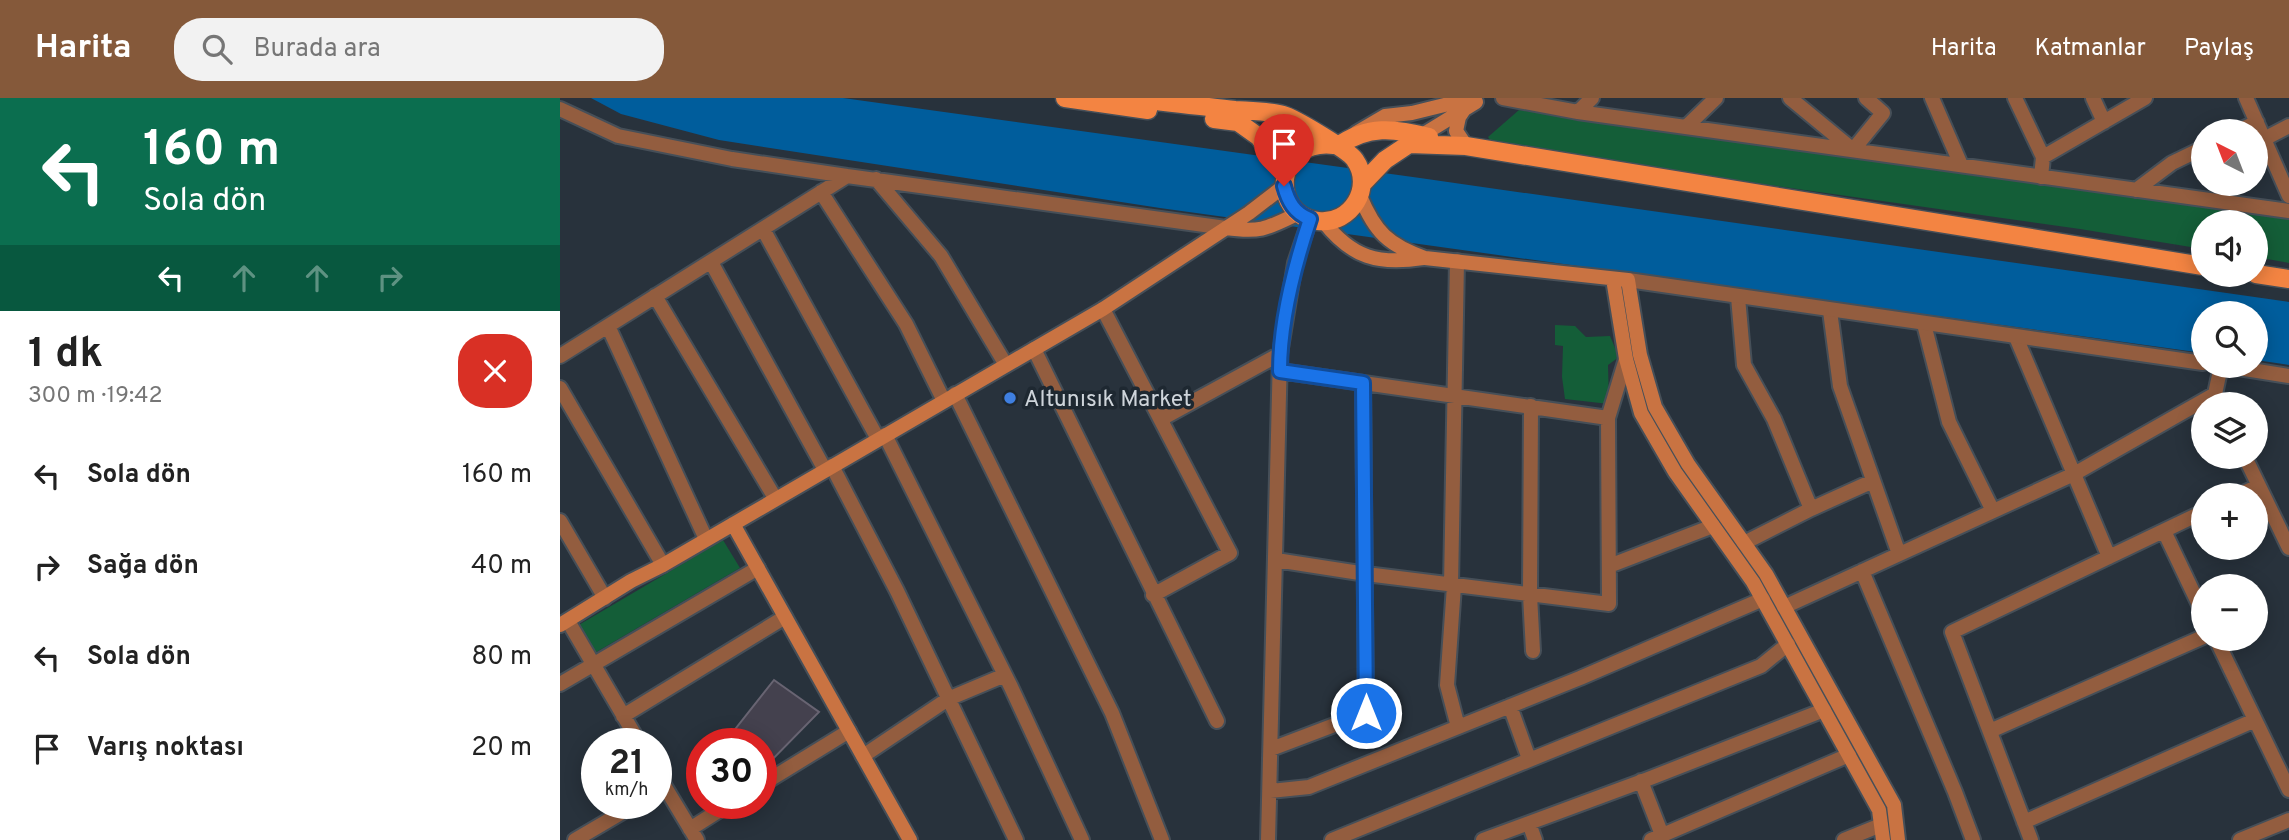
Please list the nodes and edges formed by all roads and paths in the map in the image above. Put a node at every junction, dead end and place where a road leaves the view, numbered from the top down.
1 (1065, 98) edge
2 (1135, 98) edge
3 (1481, 98) edge
4 (1503, 98) edge
5 (1592, 98) edge
6 (1716, 98) edge
7 (1790, 98) edge
8 (1866, 98) edge
9 (1932, 98) edge
10 (2015, 98) edge
11 (2093, 98) edge
12 (2145, 98) edge
13 (2246, 98) edge
14 (1469, 103) edge
15 (560, 109) edge
16 (1578, 112) junction
17 (2256, 119) edge
18 (2104, 122) junction
19 (2289, 126) edge
20 (1686, 127) junction
21 (2268, 137) edge
22 (1415, 140) junction
23 (1341, 142) junction
24 (1466, 146) junction
25 (2268, 148) edge
26 (1853, 150) junction
27 (2191, 154) edge
28 (2043, 157) junction
29 (1961, 165) junction
30 (847, 176) junction
31 (2041, 177) junction
32 (876, 179) junction
33 (1285, 180) junction
34 (1361, 190) junction
35 (2136, 190) junction
36 (821, 192) junction
37 (2289, 197) edge
38 (2289, 211) edge
39 (1311, 217) junction
40 (1226, 228) junction
41 (763, 229) junction
42 (1425, 258) junction
43 (1457, 261) junction
44 (711, 262) junction
45 (2191, 264) edge
46 (2268, 276) edge
47 (1613, 279) junction
48 (2289, 279) edge
49 (1628, 281) junction
50 (655, 296) junction
51 (1738, 297) junction
52 (1103, 309) junction
53 (1830, 311) junction
54 (1924, 324) junction
55 (608, 326) junction
56 (2016, 337) junction
57 (1034, 349) junction
58 (1280, 354) junction
59 (560, 356) edge
60 (1626, 359) junction
61 (2191, 361) edge
62 (1006, 365) junction
63 (1280, 371) junction
64 (2268, 373) edge
65 (2289, 376) edge
66 (1363, 383) junction
67 (560, 388) edge
68 (1454, 395) junction
69 (950, 397) junction
70 (1531, 406) junction
71 (2191, 413) edge
72 (1608, 418) junction
73 (1160, 419) junction
74 (882, 437) junction
75 (829, 468) junction
76 (2074, 474) junction
77 (1873, 481) junction
78 (775, 498) junction
79 (2268, 505) edge
80 (1811, 509) junction
81 (1993, 511) junction
82 (2191, 518) edge
83 (560, 521) edge
84 (733, 524) junction
85 (1713, 526) junction
86 (2164, 531) junction
87 (706, 539) junction
88 (1744, 544) junction
89 (2289, 548) edge
90 (1899, 554) junction
91 (2109, 557) junction
92 (1276, 560) junction
93 (663, 565) junction
94 (1609, 566) junction
95 (758, 568) junction
96 (1862, 571) junction
97 (1366, 574) junction
98 (1452, 585) junction
99 (2191, 588) edge
100 (1153, 595) junction
101 (1530, 595) junction
102 (605, 597) junction
103 (1763, 599) junction
104 (1784, 607) junction
105 (785, 617) junction
106 (564, 623) edge
107 (2191, 641) edge
108 (1788, 644) junction
109 (1533, 651) dead end
110 (2222, 651) edge
111 (593, 664) junction
112 (1005, 676) junction
113 (560, 684) edge
114 (948, 699) junction
115 (1510, 706) junction
116 (1824, 710) junction
117 (624, 716) junction
118 (2255, 720) junction
119 (1217, 721) dead end
120 (1458, 727) junction
121 (631, 728) edge
122 (849, 731) junction
123 (1990, 731) junction
124 (1271, 749) junction
125 (863, 755) junction
126 (1849, 755) junction
127 (1529, 759) junction
128 (777, 775) edge
129 (1642, 781) junction
130 (2289, 790) edge
131 (1270, 791) junction
132 (672, 805) edge
133 (611, 819) edge
134 (711, 819) edge
135 (2289, 820) edge
136 (2024, 822) junction
137 (1529, 823) junction
138 (1882, 833) edge
139 (693, 834) edge
140 (1657, 838) edge
141 (575, 840) edge
142 (910, 840) edge
143 (1016, 840) edge
144 (1082, 840) edge
145 (1162, 840) edge
146 (1268, 840) edge
147 (1332, 840) edge
148 (1483, 840) edge
149 (1535, 840) edge
150 (1843, 840) edge
151 (1898, 840) edge
152 (1973, 840) edge
153 (2031, 840) edge
154 (2240, 840) edge

1 - 33 main road
2 - 23 main road
3 - 14 main road
4 - 16 street
5 - 16 street
6 - 20 street
7 - 26 street
8 - 26 street
9 - 29 street
10 - 28 street
11 - 18 street
12 - 18 street
13 - 17 street
14 - 22 main road
14 - 23 main road
14 - 24 main road
15 - 30 street
16 - 20 street
18 - 28 street
19 - 21 street
20 - 26 street
22 - 23 main road
22 - 24 main road
22 - 34 main road
23 - 33 main road
23 - 34 main road
24 - 45 main road
25 - 37 street
26 - 29 street
27 - 35 street
28 - 31 street
29 - 31 street
30 - 32 street
30 - 36 street
31 - 35 street
32 - 40 street
32 - 62 street
33 - 39 main road
33 - 40 main road
34 - 39 main road
34 - 42 main road
35 - 38 street
36 - 41 street
36 - 69 street
39 - 40 main road
39 - 42 main road
39 - 58 street
40 - 52 main road
41 - 44 street
41 - 74 street
42 - 43 main road
43 - 47 main road
43 - 68 street
44 - 50 street
44 - 75 street
46 - 48 main road
47 - 49 main road
47 - 60 main road
49 - 51 street
49 - 88 main road
50 - 55 street
50 - 78 street
51 - 53 street
51 - 80 street
52 - 57 main road
52 - 73 street
53 - 54 street
53 - 77 street
54 - 56 street
54 - 81 street
55 - 59 street
55 - 87 street
56 - 61 street
56 - 76 street
57 - 62 main road
57 - 100 street
58 - 63 street
58 - 73 street
60 - 72 street
60 - 85 main road
62 - 69 main road
63 - 66 street
63 - 92 street
64 - 65 street
66 - 68 street
66 - 97 street
67 - 93 street
68 - 70 street
68 - 98 street
69 - 74 main road
69 - 145 street
70 - 72 street
70 - 101 street
71 - 76 street
72 - 94 street
73 - 100 street
74 - 75 main road
74 - 112 street
75 - 78 main road
75 - 114 street
76 - 81 street
76 - 91 street
77 - 80 street
77 - 90 street
78 - 84 main road
79 - 89 street
80 - 88 street
81 - 90 street
82 - 86 street
83 - 102 street
84 - 87 main road
84 - 95 main road
85 - 94 street
85 - 103 main road
86 - 91 street
86 - 99 street
87 - 93 main road
88 - 104 main road
90 - 96 street
91 - 123 street
92 - 97 street
92 - 124 street
93 - 102 main road
94 - 101 street
95 - 105 main road
95 - 111 street
96 - 104 street
96 - 152 street
97 - 98 street
97 - 124 street
98 - 101 street
98 - 120 street
100 - 119 street
101 - 109 street
102 - 106 main road
103 - 108 main road
103 - 115 street
104 - 151 main road
105 - 117 street
105 - 122 main road
106 - 111 street
107 - 123 street
108 - 116 main road
108 - 127 street
110 - 118 street
111 - 113 street
111 - 117 street
112 - 114 street
112 - 144 street
114 - 125 street
114 - 143 street
115 - 120 street
115 - 127 street
116 - 126 main road
116 - 129 street
117 - 121 street
118 - 130 street
118 - 136 street
120 - 131 street
122 - 125 main road
122 - 128 street
123 - 136 street
124 - 131 street
125 - 142 main road
126 - 138 main road
126 - 140 street
127 - 147 street
129 - 137 street
129 - 140 street
131 - 146 street
132 - 139 street
133 - 141 street
134 - 139 street
135 - 154 street
136 - 153 street
137 - 148 street
137 - 149 street
138 - 150 street

